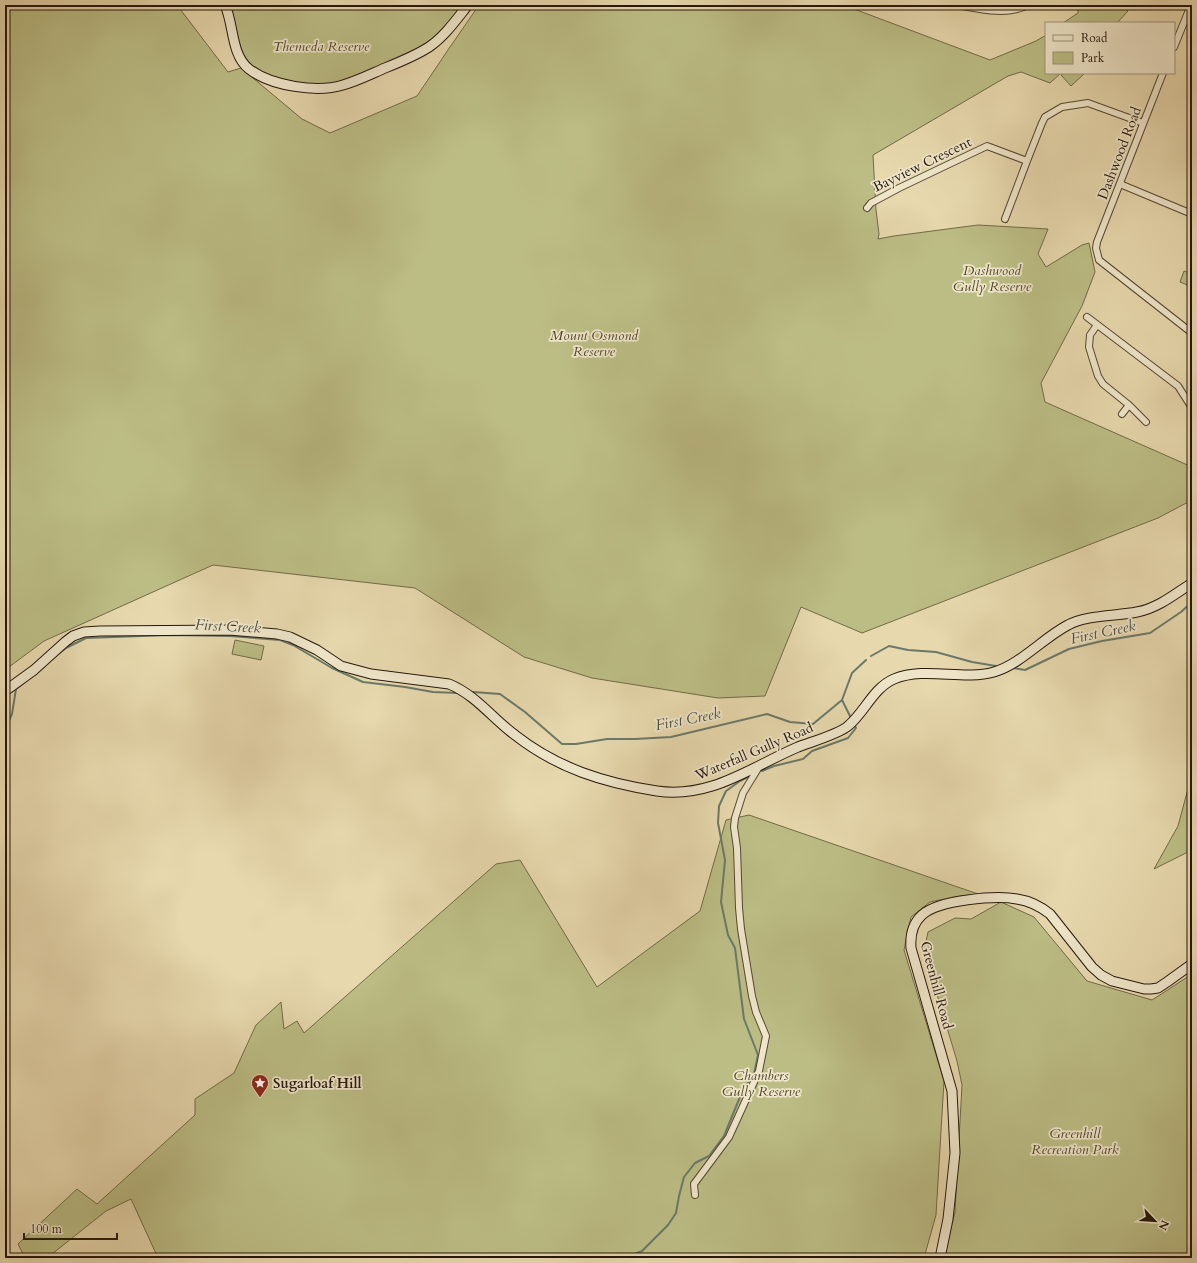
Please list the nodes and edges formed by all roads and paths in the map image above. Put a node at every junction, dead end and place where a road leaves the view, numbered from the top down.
1 (225, 5) edge
2 (468, 5) edge
3 (957, 5) edge
4 (1028, 5) edge
5 (1191, 5) edge
6 (1175, 45) edge
7 (1163, 74) edge
8 (1143, 123) junction
9 (1027, 161) junction
10 (1120, 184) junction
11 (867, 208) dead end
12 (1192, 214) edge
13 (1004, 219) dead end
14 (1087, 317) dead end
15 (1097, 324) junction
16 (1192, 333) edge
17 (1129, 405) junction
18 (1192, 408) edge
19 (1122, 414) dead end
20 (1146, 422) dead end
21 (1192, 582) edge
22 (5, 691) edge
23 (759, 766) junction
24 (1192, 964) edge
25 (695, 1195) dead end
26 (940, 1258) edge

1 - 2 street
3 - 4 street
5 - 6 street
7 - 8 street, Dashwood Road
8 - 9 street
8 - 10 street, Dashwood Road
9 - 11 street, Bayview Crescent
9 - 13 street
10 - 12 street
10 - 16 street, Dashwood Road
14 - 15 street
15 - 17 street
15 - 18 street
17 - 19 street
17 - 20 street
21 - 23 street, Waterfall Gully Road
22 - 23 street, Waterfall Gully Road
23 - 25 street
24 - 26 street, Greenhill Road

